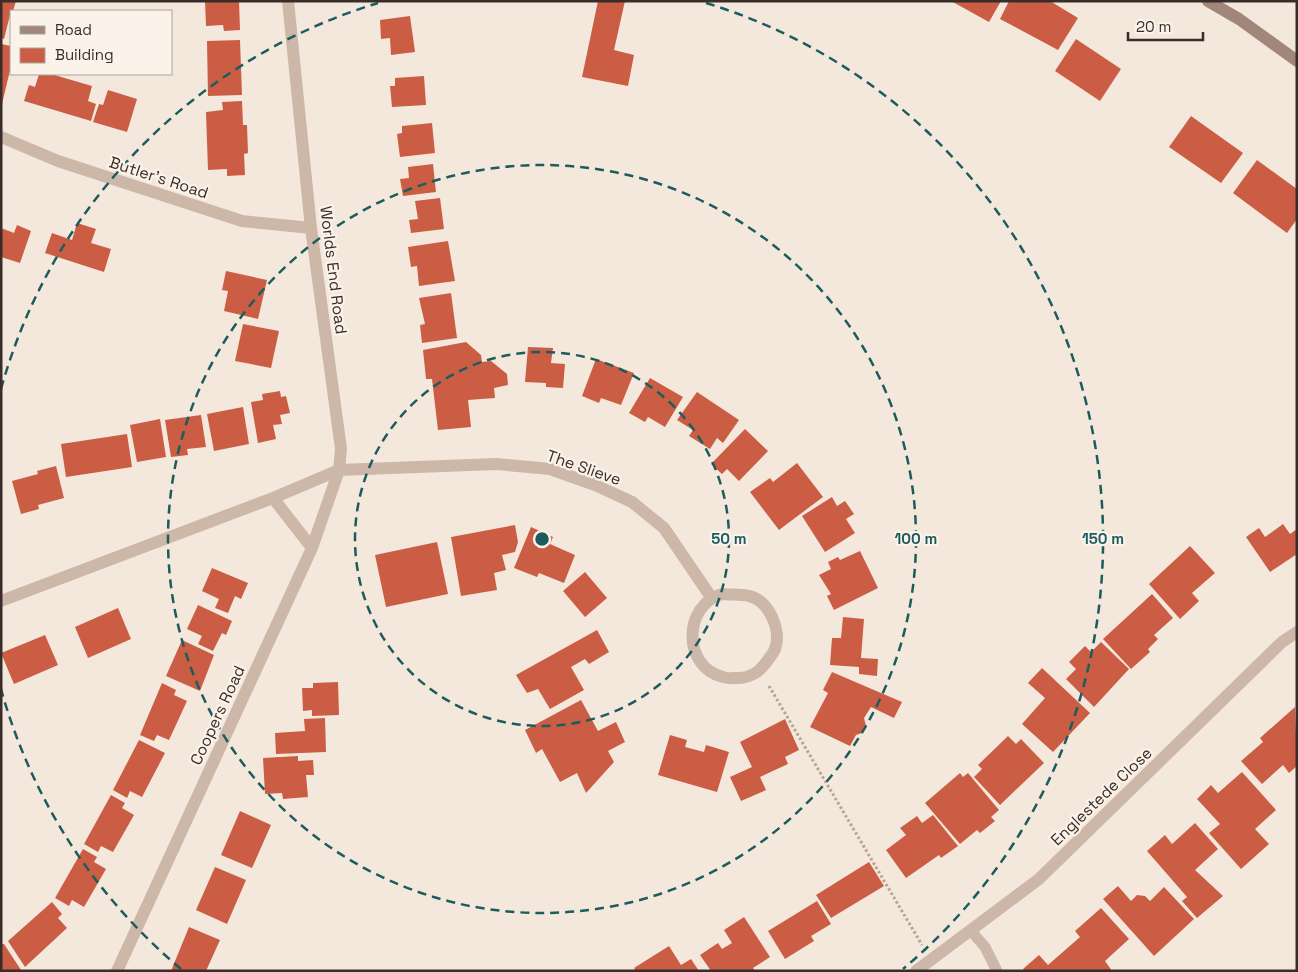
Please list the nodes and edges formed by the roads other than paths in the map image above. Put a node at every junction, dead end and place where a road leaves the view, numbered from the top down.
1 (288, 1) edge
2 (1208, 1) edge
3 (1297, 62) edge
4 (1, 137) edge
5 (311, 228) junction
6 (340, 470) junction
7 (273, 498) junction
8 (312, 548) junction
9 (711, 598) junction
10 (1, 601) edge
11 (1297, 632) edge
12 (971, 930) junction
13 (117, 971) edge
14 (916, 971) edge
15 (997, 971) edge

1 - 5 street, Worlds End Road
2 - 3 main road
4 - 5 street, Butler's Road
5 - 6 street, Worlds End Road
6 - 7 street
6 - 8 street, Coopers Road
6 - 9 street, The Slieve
7 - 8 street
7 - 10 street
8 - 13 street, Coopers Road
9 - 9 street
11 - 12 street, Englestede Close
12 - 14 street, Englestede Close
12 - 15 lane

